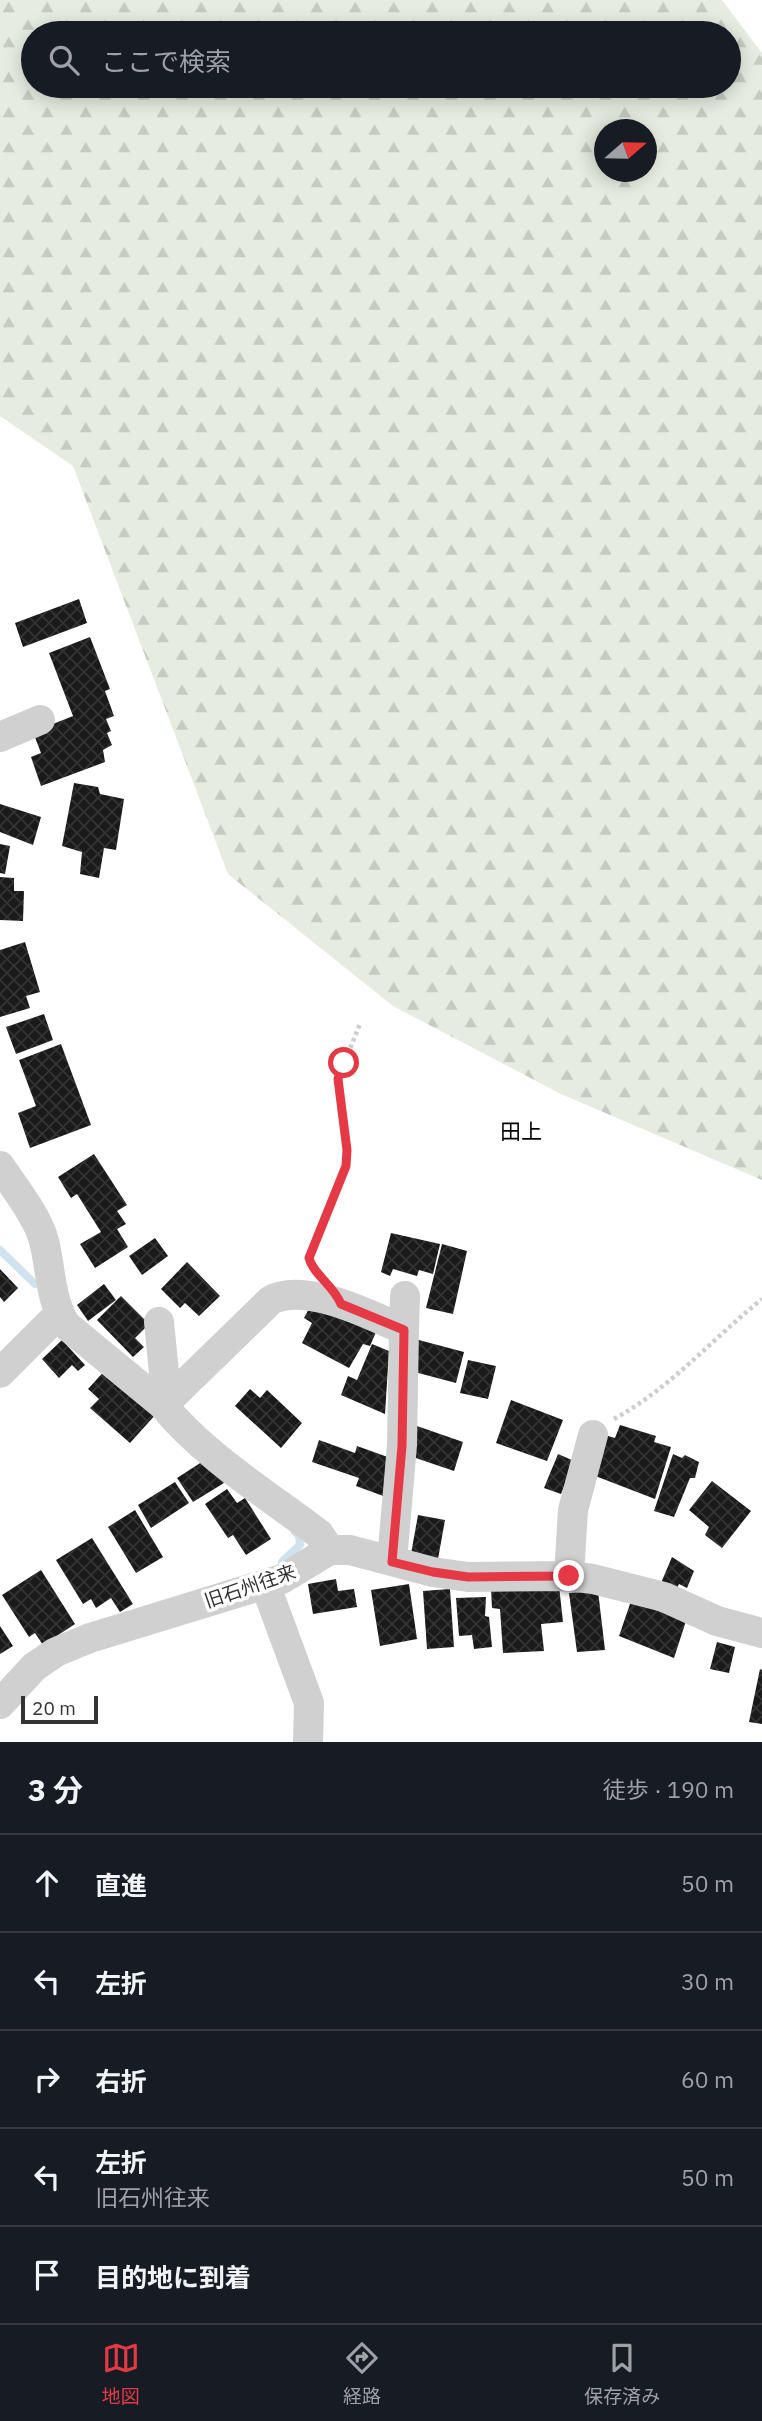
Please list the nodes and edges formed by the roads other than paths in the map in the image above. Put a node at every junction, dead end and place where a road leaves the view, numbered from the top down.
1 (40, 720) dead end
2 (0, 737) edge
3 (0, 1166) edge
4 (405, 1296) dead end
5 (59, 1314) junction
6 (159, 1322) dead end
7 (404, 1330) junction
8 (0, 1373) edge
9 (163, 1405) junction
10 (593, 1435) road end
11 (330, 1550) junction
12 (392, 1562) junction
13 (569, 1576) junction
14 (265, 1584) junction
15 (762, 1633) edge
16 (0, 1704) edge
17 (308, 1742) edge

1 - 2 street
3 - 5 street
4 - 7 street
5 - 8 street
5 - 9 street
6 - 9 street
7 - 9 street
7 - 12 street
9 - 11 street
10 - 13 street
11 - 12 street
11 - 14 street, 旧石州往来
12 - 13 street
13 - 15 street
14 - 16 street, 旧石州往来
14 - 17 street

